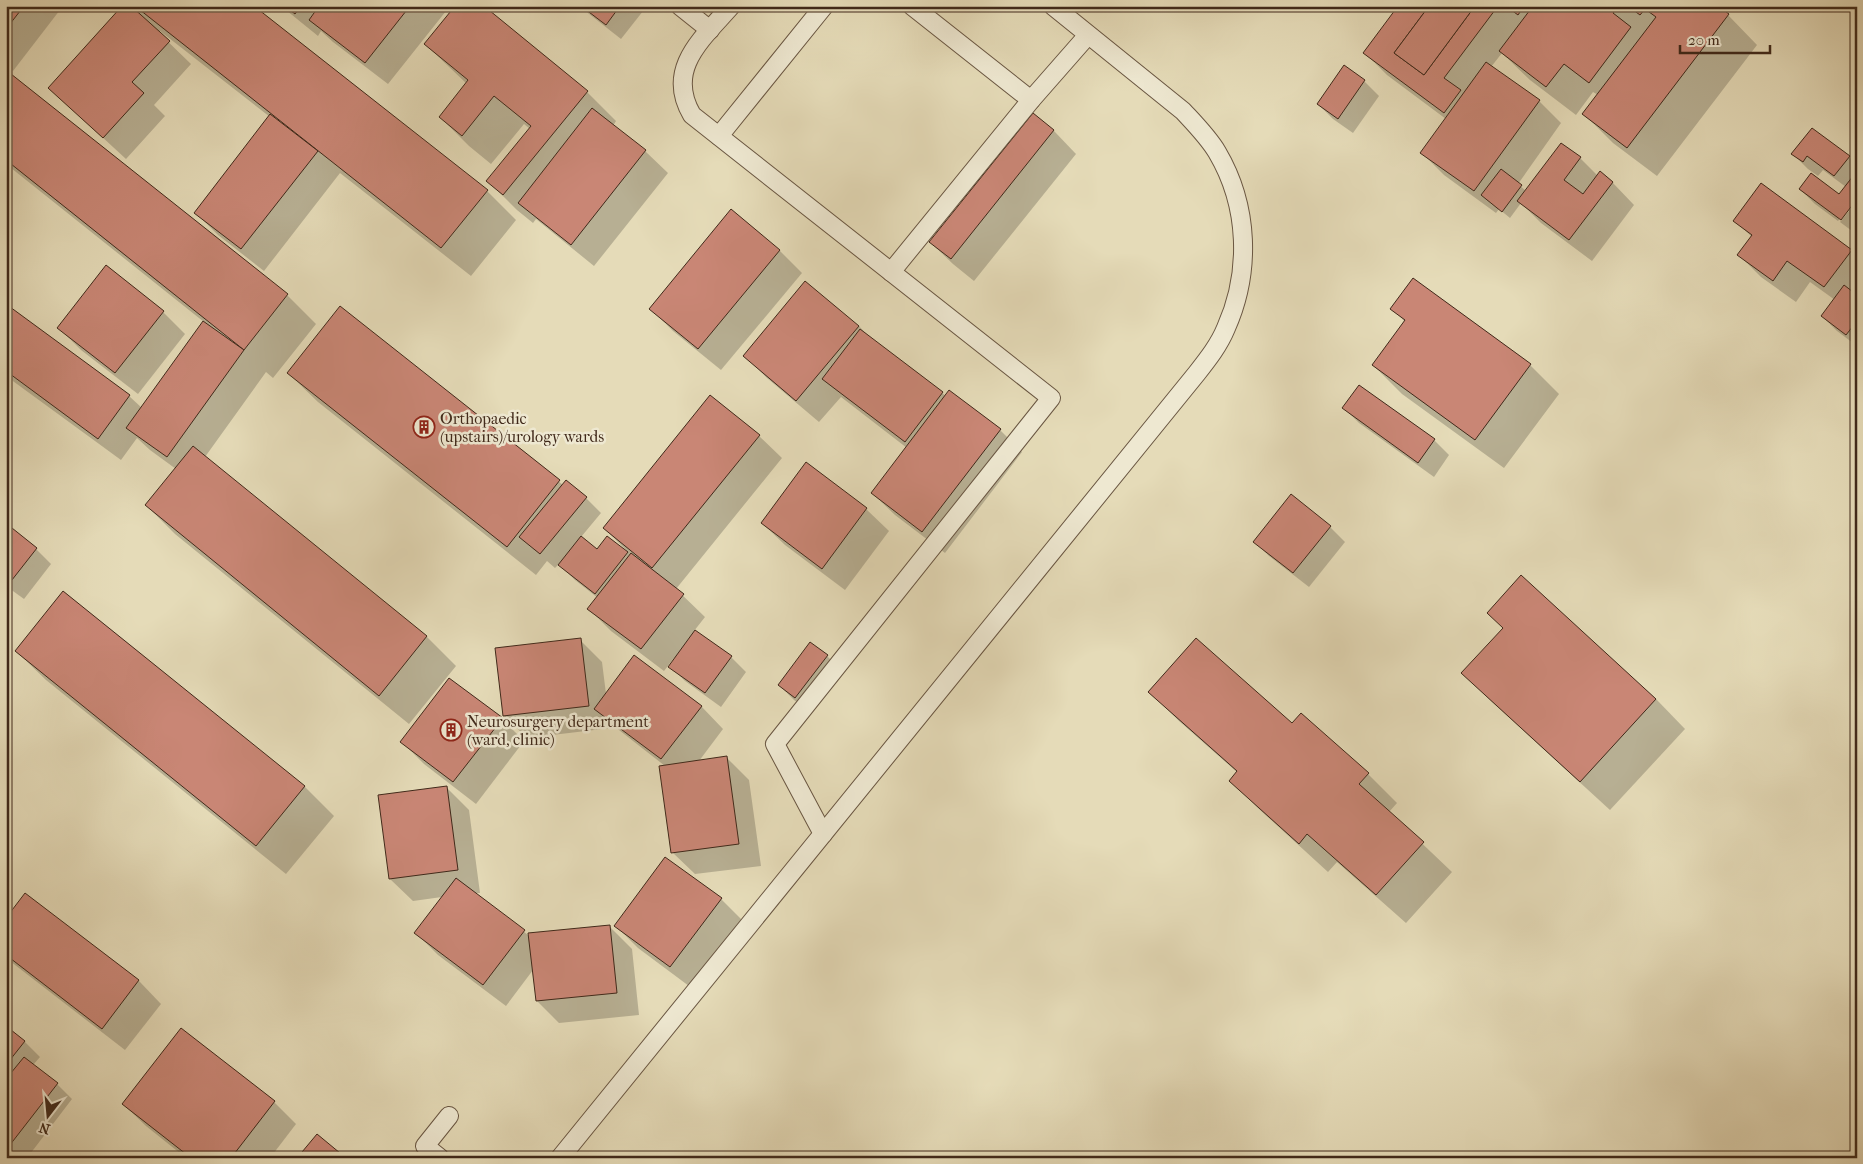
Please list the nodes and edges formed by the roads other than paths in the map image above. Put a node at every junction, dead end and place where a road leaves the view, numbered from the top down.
1 (680, 6) edge
2 (730, 6) edge
3 (824, 6) edge
4 (912, 6) edge
5 (1053, 6) edge
6 (710, 30) junction
7 (1088, 35) junction
8 (1031, 100) junction
9 (719, 136) junction
10 (892, 272) junction
11 (823, 834) junction
12 (449, 1116) dead end
13 (440, 1158) edge
14 (560, 1158) edge

1 - 6 lane
2 - 6 lane
3 - 9 lane
4 - 8 lane
5 - 7 lane
6 - 9 lane
7 - 8 lane
7 - 11 lane
8 - 10 lane
9 - 10 lane
10 - 11 lane
11 - 14 lane
12 - 13 lane

